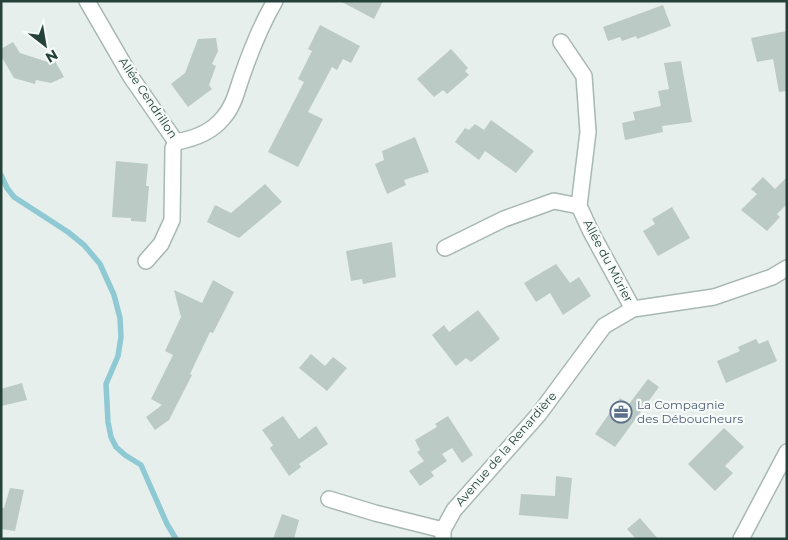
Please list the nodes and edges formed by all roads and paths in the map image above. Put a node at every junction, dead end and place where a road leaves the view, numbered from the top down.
1 (87, 1) edge
2 (275, 1) edge
3 (561, 42) dead end
4 (176, 142) junction
5 (579, 206) junction
6 (445, 248) dead end
7 (146, 261) dead end
8 (787, 268) edge
9 (633, 309) junction
10 (787, 452) edge
11 (329, 498) dead end
12 (443, 534) edge
13 (740, 539) edge

1 - 4 street, Allée Cendrillon
2 - 4 street, Allée Cendrillon
3 - 5 street, Allée du Mûrier
4 - 7 street
5 - 6 street
5 - 9 street, Allée du Mûrier
8 - 9 street, Avenue de la Renardière
9 - 12 street, Avenue de la Renardière
10 - 13 street
11 - 12 street

